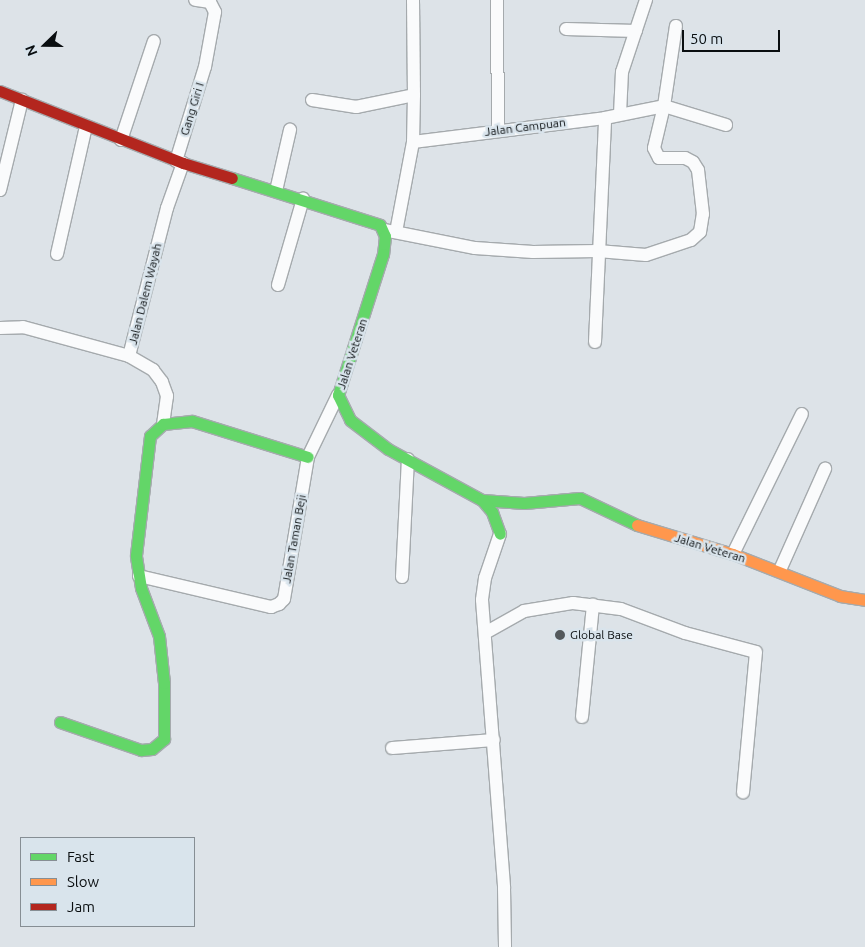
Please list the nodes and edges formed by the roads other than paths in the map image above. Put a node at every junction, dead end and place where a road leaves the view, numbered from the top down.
1 (195, 0) edge
2 (413, 0) edge
3 (497, 0) edge
4 (646, 0) edge
5 (676, 26) dead end
6 (566, 29) dead end
7 (636, 31) junction
8 (154, 41) dead end
9 (0, 91) edge
10 (414, 95) junction
11 (22, 100) junction
12 (312, 100) dead end
13 (664, 106) junction
14 (620, 114) junction
15 (605, 118) junction
16 (726, 125) dead end
17 (86, 126) junction
18 (290, 130) dead end
19 (498, 131) junction
20 (122, 140) junction
21 (412, 142) junction
22 (179, 158) junction
23 (0, 190) edge
24 (276, 191) junction
25 (303, 199) junction
26 (390, 231) junction
27 (598, 251) junction
28 (57, 254) dead end
29 (278, 285) dead end
30 (0, 328) edge
31 (595, 342) dead end
32 (129, 356) junction
33 (338, 395) junction
34 (802, 414) dead end
35 (163, 424) junction
36 (308, 457) junction
37 (408, 459) junction
38 (825, 469) dead end
39 (482, 500) junction
40 (524, 503) junction
41 (500, 534) junction
42 (733, 554) junction
43 (780, 570) junction
44 (139, 576) junction
45 (402, 577) dead end
46 (865, 600) edge
47 (594, 605) junction
48 (485, 634) junction
49 (582, 716) dead end
50 (60, 722) dead end
51 (494, 740) junction
52 (392, 748) dead end
53 (743, 792) dead end
54 (505, 947) edge

1 - 22 street, Gang Giri I
2 - 10 street
3 - 19 street
4 - 7 street
5 - 13 street
6 - 7 street
7 - 14 street
8 - 20 street
9 - 11 street
10 - 12 street
10 - 21 street
11 - 17 street
11 - 23 street
13 - 14 street, Jalan Campuan
13 - 16 street, Jalan Campuan
13 - 27 street
14 - 15 street, Jalan Campuan
15 - 19 street, Jalan Campuan
15 - 27 street
17 - 20 street
17 - 28 street
18 - 24 street
19 - 21 street, Jalan Campuan
20 - 22 street
21 - 26 street
22 - 24 street
22 - 32 street, Jalan Dalem Wayah
24 - 25 street
25 - 26 street
25 - 29 street
26 - 27 street
26 - 33 street, Jalan Veteran
27 - 31 street
30 - 32 street, Jalan Dalem Wayah
32 - 35 street
33 - 36 street, Jalan Taman Beji
33 - 37 street, Jalan Veteran
34 - 42 street
35 - 36 street
35 - 44 street
36 - 44 street, Jalan Taman Beji
37 - 39 street, Jalan Veteran
37 - 45 street
38 - 43 street
39 - 40 street, Jalan Veteran
39 - 41 street
40 - 41 street
40 - 42 street, Jalan Veteran
41 - 48 street
42 - 43 street, Jalan Veteran
43 - 46 street, Jalan Veteran
44 - 50 street
47 - 48 street
47 - 49 street
47 - 53 street
48 - 51 street
51 - 52 street
51 - 54 street

